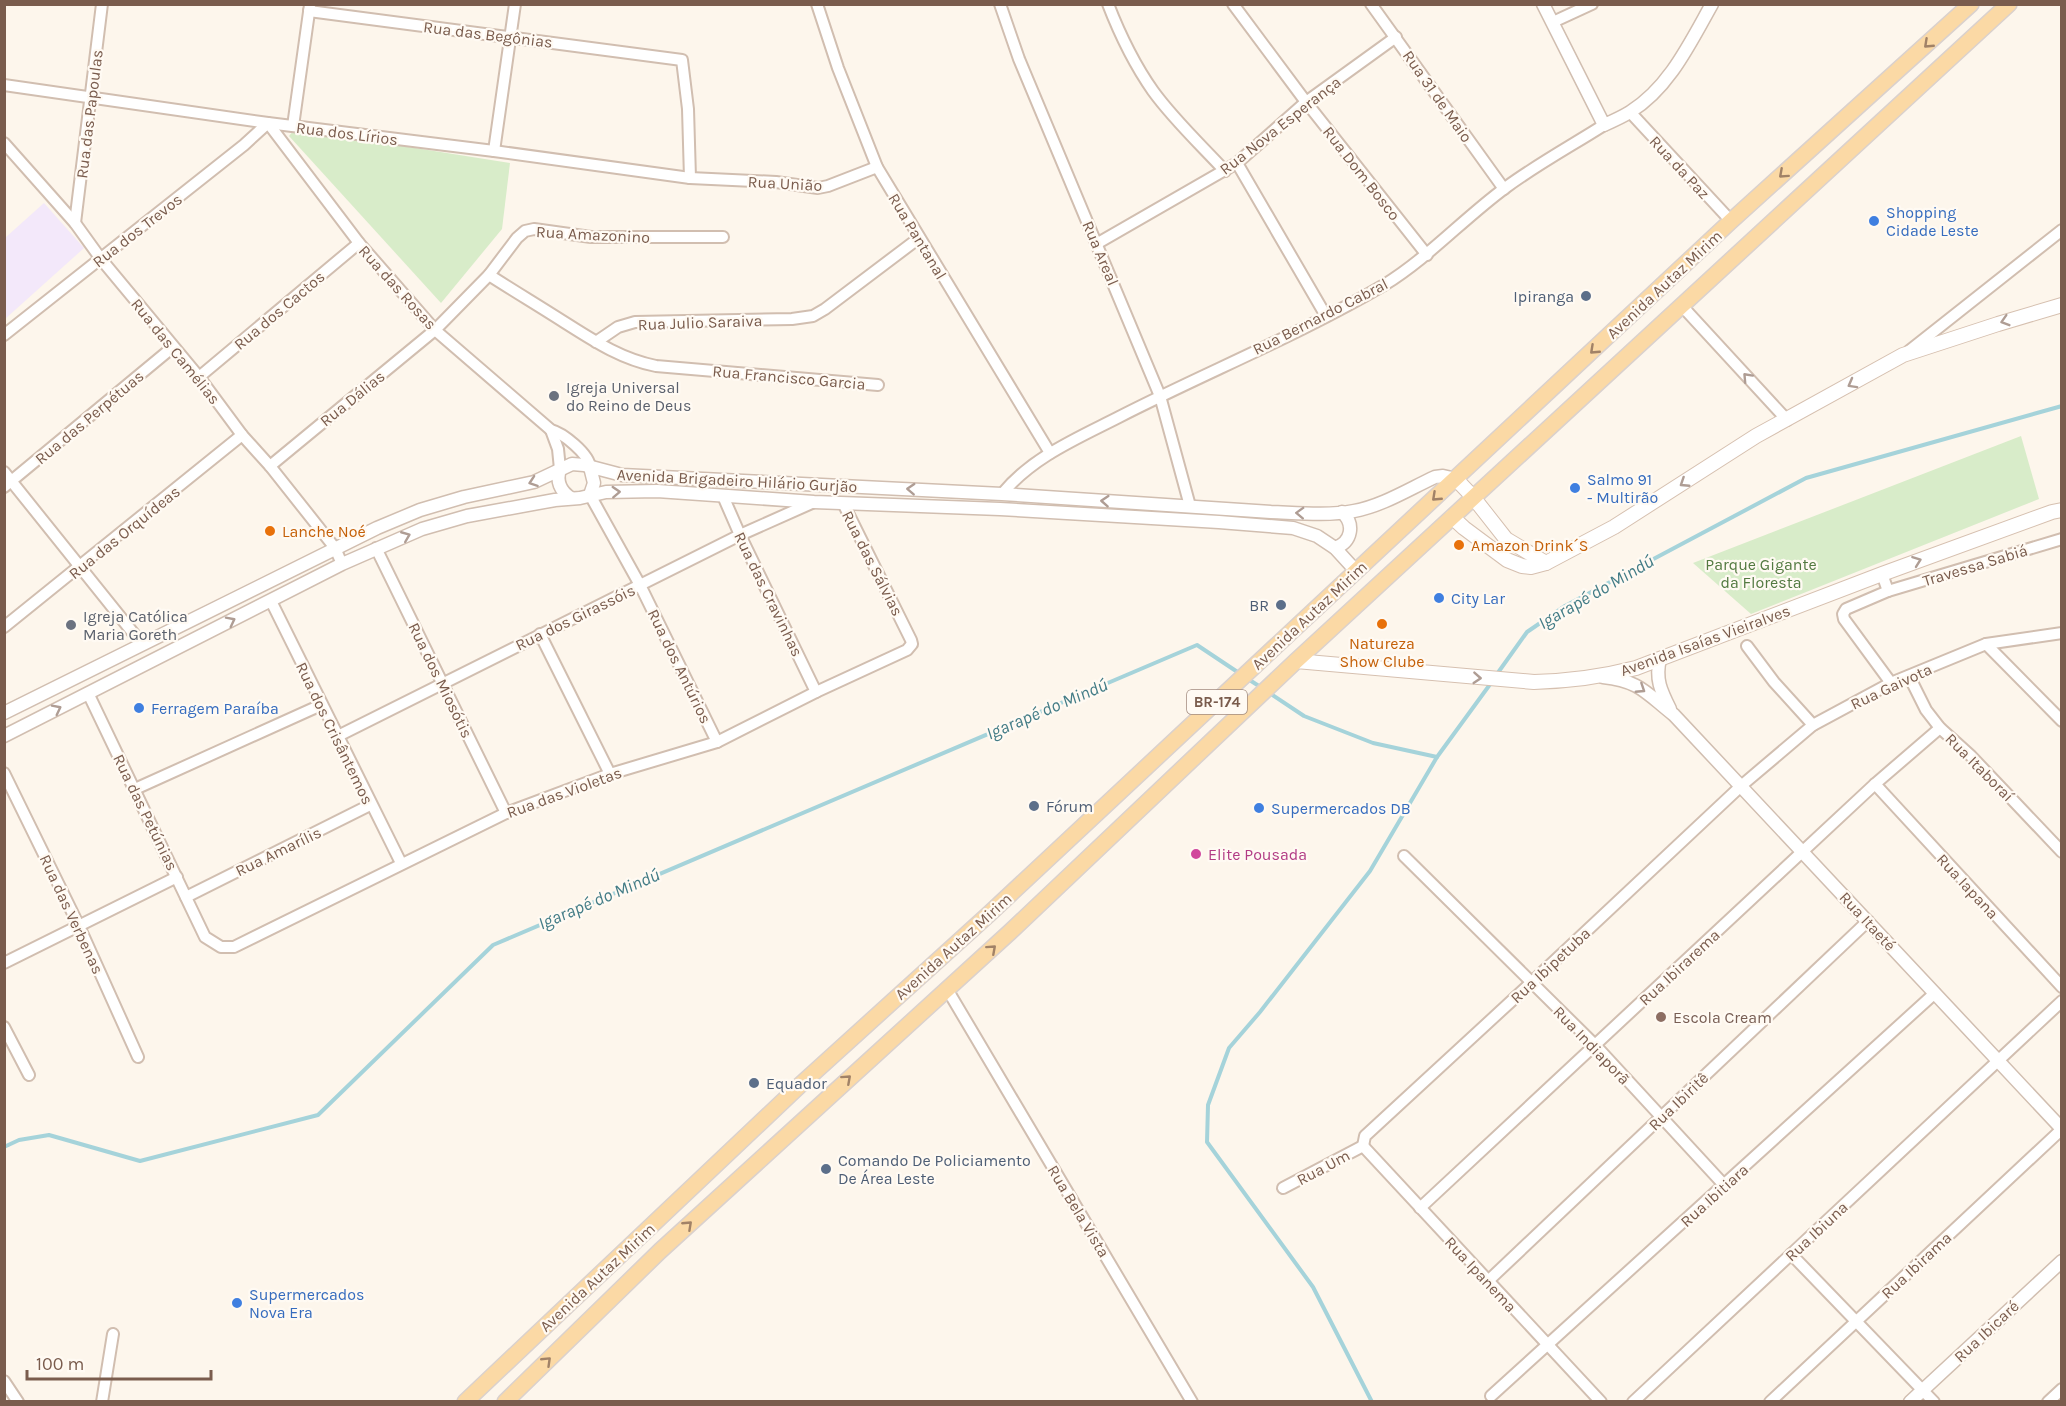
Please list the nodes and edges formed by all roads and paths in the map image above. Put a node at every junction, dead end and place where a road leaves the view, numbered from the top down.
1 (102, 4) edge
2 (515, 4) edge
3 (817, 4) edge
4 (1000, 4) edge
5 (1108, 4) edge
6 (1233, 4) edge
7 (1371, 4) edge
8 (1543, 4) edge
9 (1592, 4) edge
10 (1971, 4) edge
11 (2008, 4) edge
12 (1711, 5) edge
13 (309, 8) edge
14 (1553, 22) junction
15 (511, 37) junction
16 (1396, 37) junction
17 (4, 85) edge
18 (91, 97) junction
19 (1306, 102) junction
20 (1630, 112) junction
21 (268, 123) junction
22 (1604, 125) junction
23 (293, 126) junction
24 (4, 143) edge
25 (494, 150) junction
26 (1238, 163) junction
27 (877, 167) junction
28 (1225, 171) junction
29 (690, 178) junction
30 (1504, 189) junction
31 (1731, 221) junction
32 (75, 223) junction
33 (2061, 230) edge
34 (723, 237) dead end
35 (919, 238) junction
36 (358, 243) junction
37 (1098, 243) junction
38 (1427, 255) junction
39 (101, 259) junction
40 (489, 275) junction
41 (2061, 305) edge
42 (1682, 306) junction
43 (1326, 316) junction
44 (435, 330) junction
45 (4, 335) edge
46 (596, 342) junction
47 (173, 347) junction
48 (1903, 356) junction
49 (199, 377) junction
50 (878, 385) dead end
51 (1160, 396) junction
52 (1787, 420) junction
53 (551, 430) junction
54 (242, 435) junction
55 (1050, 453) junction
56 (270, 466) junction
57 (590, 467) junction
58 (560, 469) junction
59 (1456, 479) junction
60 (7, 480) edge
61 (1002, 494) junction
62 (590, 495) junction
63 (723, 496) junction
64 (1473, 497) junction
65 (571, 498) junction
66 (814, 502) junction
67 (843, 503) junction
68 (1190, 506) junction
69 (2061, 510) edge
70 (1342, 512) junction
71 (1452, 517) junction
72 (740, 535) junction
73 (2061, 539) edge
74 (335, 548) junction
75 (376, 548) junction
76 (1335, 548) junction
77 (1546, 562) junction
78 (342, 564) junction
79 (81, 566) junction
80 (1356, 571) junction
81 (1882, 574) junction
82 (640, 585) junction
83 (1888, 591) junction
84 (271, 601) junction
85 (903, 623) joint
86 (4, 627) edge
87 (2061, 633) edge
88 (540, 634) junction
89 (142, 644) junction
90 (1986, 644) junction
91 (1747, 646) dead end
92 (1660, 659) junction
93 (1296, 661) junction
94 (1909, 676) junction
95 (1601, 677) junction
96 (443, 683) junction
97 (1891, 683) junction
98 (816, 692) junction
99 (88, 693) junction
100 (321, 705) junction
101 (4, 713) edge
102 (1674, 715) junction
103 (2061, 721) edge
104 (1813, 725) junction
105 (1940, 728) junction
106 (4, 736) edge
107 (338, 736) junction
108 (717, 742) junction
109 (4, 773) edge
110 (610, 774) junction
111 (1875, 784) junction
112 (1741, 786) junction
113 (135, 789) junction
114 (370, 805) junction
115 (506, 813) junction
116 (1803, 852) junction
117 (2061, 852) edge
118 (1404, 856) dead end
119 (401, 863) junction
120 (177, 877) junction
121 (186, 897) junction
122 (1868, 921) junction
123 (79, 926) junction
124 (202, 931) joint
125 (4, 963) edge
126 (1532, 983) junction
127 (2061, 987) edge
128 (947, 989) junction
129 (1935, 993) junction
130 (2061, 1001) edge
131 (4, 1027) edge
132 (1595, 1046) junction
133 (138, 1056) dead end
134 (1998, 1060) junction
135 (29, 1075) dead end
136 (1660, 1118) junction
137 (2061, 1129) edge
138 (1363, 1146) junction
139 (1725, 1186) junction
140 (1283, 1188) dead end
141 (1420, 1208) junction
142 (1791, 1254) junction
143 (2061, 1261) edge
144 (1488, 1281) junction
145 (1856, 1321) junction
146 (113, 1334) dead end
147 (1547, 1344) junction
148 (4, 1381) edge
149 (2061, 1389) edge
150 (1923, 1390) junction
151 (1491, 1396) dead end
152 (18, 1401) edge
153 (102, 1401) edge
154 (465, 1401) edge
155 (506, 1401) edge
156 (1192, 1401) edge
157 (1601, 1401) edge
158 (1634, 1401) edge
159 (1770, 1401) edge
160 (1910, 1401) edge
161 (1934, 1401) edge
162 (2048, 1401) edge

1 - 18 street, Rua das Papoulas
2 - 15 street
3 - 27 street, Rua Pantanal
4 - 37 street, Rua Areal
5 - 28 street
6 - 19 street, Rua Dom Bosco
7 - 16 street, Rua 31 de Maio
8 - 14 street
9 - 14 street
10 -> 31 main road, Avenida Autaz Mirim / BR-174
11 - 42 main road, Avenida Autaz Mirim / BR-174
12 - 20 street, Rua Bernardo Cabral
13 - 15 street, Rua das Begônias
13 - 23 street
14 - 22 street
15 - 25 street
15 - 29 street, Rua das Begônias
16 - 19 street, Rua Nova Esperança
16 - 30 street, Rua 31 de Maio
17 - 18 street, Rua dos Lírios
18 - 21 street, Rua dos Lírios
18 - 32 street, Rua das Papoulas
19 - 26 street, Rua Nova Esperança
19 - 38 street, Rua Dom Bosco
20 - 22 street, Rua Bernardo Cabral
20 - 31 street, Rua da Paz
21 - 23 street, Rua dos Lírios
21 - 36 street, Rua das Rosas
21 - 39 street, Rua dos Trevos
22 - 30 street, Rua Bernardo Cabral
23 - 25 street, Rua dos Lírios
24 - 32 street, Rua das Camélias
25 - 29 street, Rua dos Lírios
26 - 28 street, Rua Nova Esperança
26 - 43 street
27 - 29 street, Rua União
27 - 35 street, Rua Pantanal
28 - 37 street, Rua Nova Esperança
30 - 38 street, Rua Bernardo Cabral
31 -> 59 main road, Avenida Autaz Mirim / BR-174
32 - 39 street, Rua das Camélias
33 - 48 street
34 - 40 street, Rua Amazonino
35 - 46 street, Rua Julio Saraiva
35 - 55 street, Rua Pantanal
36 - 44 street, Rua das Rosas
36 - 49 street, Rua dos Cactos
37 - 51 street, Rua Areal
38 - 43 street, Rua Bernardo Cabral
39 - 45 street, Rua dos Trevos
39 - 47 street, Rua das Camélias
40 - 44 street, Rua Amazonino
40 - 46 street
41 -> 48 main road
52 -> 42 street
42 - 64 main road, Avenida Autaz Mirim / BR-174
43 - 51 street, Rua Bernardo Cabral
44 - 53 street, Rua das Rosas
44 - 56 street, Rua Dálias
46 - 50 street, Rua Francisco Garcia
47 - 49 street, Rua das Camélias
47 - 60 street, Rua das Perpétuas
48 -> 52 main road
49 - 54 street, Rua das Camélias
51 - 55 street, Rua Bernardo Cabral
51 - 68 street, Rua Areal
52 -> 77 main road
53 - 57 street, Rua das Rosas
53 - 58 street
54 - 56 street, Rua das Camélias
54 - 79 street, Rua das Orquídeas
55 - 61 street, Rua Bernardo Cabral
56 - 74 street, Rua das Camélias
57 - 58 street, Avenida Brigadeiro Hilário Gurjão
61 -> 57 street, Avenida Brigadeiro Hilário Gurjão
57 - 62 street
58 - 65 street
58 -> 74 street, Avenida Brigadeiro Hilário Gurjão
59 - 64 main road
59 - 70 street, Avenida Brigadeiro Hilário Gurjão
59 -> 80 main road, Avenida Autaz Mirim / BR-174
60 - 79 street
68 -> 61 street, Avenida Brigadeiro Hilário Gurjão
62 -> 63 street, Avenida Brigadeiro Hilário Gurjão
62 - 65 street, Avenida Brigadeiro Hilário Gurjão
62 - 82 street, Rua dos Antúrios
63 - 66 street, Avenida Brigadeiro Hilário Gurjão
63 - 72 street, Rua das Cravinhas
64 - 71 main road, Avenida Autaz Mirim / BR-174
64 - 77 main road
75 -> 65 street, Avenida Brigadeiro Hilário Gurjão
66 - 67 street, Avenida Brigadeiro Hilário Gurjão
66 - 72 street, Rua dos Girassóis
67 - 76 street, Avenida Brigadeiro Hilário Gurjão
67 - 85 street, Rua das Sálvias
70 -> 68 street, Avenida Brigadeiro Hilário Gurjão
81 -> 69 main road, Avenida Isaías Vieiralves
70 - 76 street
71 - 77 main road
71 - 93 main road, Avenida Autaz Mirim / BR-174
72 - 82 street, Rua dos Girassóis
72 - 98 street, Rua das Cravinhas
73 - 83 street, Travessa Sabiá
74 - 78 street, Rua das Camélias
74 - 89 street, Avenida Brigadeiro Hilário Gurjão
75 - 78 street, Avenida Brigadeiro Hilário Gurjão
75 - 96 street, Rua dos Miosótis
76 - 80 street, Avenida Brigadeiro Hilário Gurjão
78 - 84 street, Avenida Brigadeiro Hilário Gurjão
79 - 86 street, Rua das Orquídeas
79 - 89 street
80 - 154 main road, Avenida Autaz Mirim / BR-174
81 - 83 street
81 - 92 main road, Avenida Isaías Vieiralves
82 - 88 street, Rua dos Girassóis
82 - 108 street, Rua dos Antúrios
83 - 97 street, Travessa Sabiá
99 -> 84 street, Avenida Brigadeiro Hilário Gurjão
84 - 100 street, Rua dos Crisântemos
85 - 98 street, Rua das Violetas
87 - 90 street, Rua Gaivota
88 - 96 street, Rua dos Girassóis
88 - 110 street
89 - 101 street, Avenida Brigadeiro Hilário Gurjão
90 - 94 street, Rua Gaivota
90 - 103 street
91 - 104 street
92 - 95 main road, Avenida Isaías Vieiralves
92 - 102 street, Rua Itaeté
93 -> 95 main road, Avenida Isaías Vieiralves
128 -> 93 main road, Avenida Autaz Mirim / BR-174
94 - 97 street, Rua Gaivota
94 - 105 street, Rua Itaboraí
95 -> 102 street, Rua Itaeté
96 - 107 street, Rua dos Girassóis
96 - 115 street, Rua dos Miosótis
97 - 104 street, Rua Gaivota
98 - 108 street, Rua das Violetas
106 -> 99 street, Avenida Brigadeiro Hilário Gurjão
99 - 113 street, Rua das Petúnias
100 - 107 street, Rua dos Crisântemos
100 - 113 street
102 - 112 street, Rua Itaeté
104 - 112 street, Rua Gaivota
105 - 111 street, Rua Ibirarema
105 - 117 street, Rua Itaboraí
107 - 114 street, Rua dos Crisântemos
108 - 110 street, Rua das Violetas
109 - 123 street, Rua das Verbenas
110 - 115 street, Rua das Violetas
111 - 116 street, Rua Ibirarema
111 - 127 street, Rua Iapana
112 - 116 street, Rua Itaeté
112 - 126 street, Rua Ibipetuba
113 - 120 street, Rua das Petúnias
114 - 119 street, Rua dos Crisântemos
114 - 121 street, Rua Amarílis
115 - 119 street, Rua das Violetas
116 - 122 street, Rua Itaeté
116 - 132 street, Rua Ibirarema
118 - 126 street, Rua Indiaporã
119 - 124 street, Rua das Violetas
120 - 121 street, Rua das Petúnias
120 - 123 street
121 - 124 street, Rua das Petúnias
122 - 129 street, Rua Itaeté
122 - 136 street, Rua Ibiritê
123 - 125 street
123 - 133 street, Rua das Verbenas
126 - 132 street, Rua Indiaporã
126 - 138 street, Rua Ibipetuba
155 -> 128 main road, Avenida Autaz Mirim / BR-174
128 - 156 street, Rua Bela Vista
129 - 134 street, Rua Itaeté
129 - 139 street, Rua Ibitiara
130 - 134 street, Rua Ibiuna
131 - 135 street
132 - 136 street, Rua Indiaporã
132 - 141 street, Rua Ibirarema
134 - 137 street, Rua Itaeté
134 - 142 street, Rua Ibiuna
136 - 139 street, Rua Indiaporã
136 - 144 street, Rua Ibiritê
137 - 145 street, Rua Ibirama
138 - 140 street, Rua Um
138 - 141 street, Rua Ipanema
139 - 147 street, Rua Ibitiara
141 - 144 street, Rua Ipanema
142 - 145 street
142 - 158 street, Rua Ibiuna
143 - 150 street, Rua Ibicaré
144 - 147 street, Rua Ipanema
145 - 150 street
145 - 159 street, Rua Ibirama
146 - 153 street
147 - 151 street, Rua Ibitiara
147 - 157 street, Rua Ipanema
148 - 152 street
149 - 162 street
150 - 160 street, Rua Ibicaré
150 - 161 street

